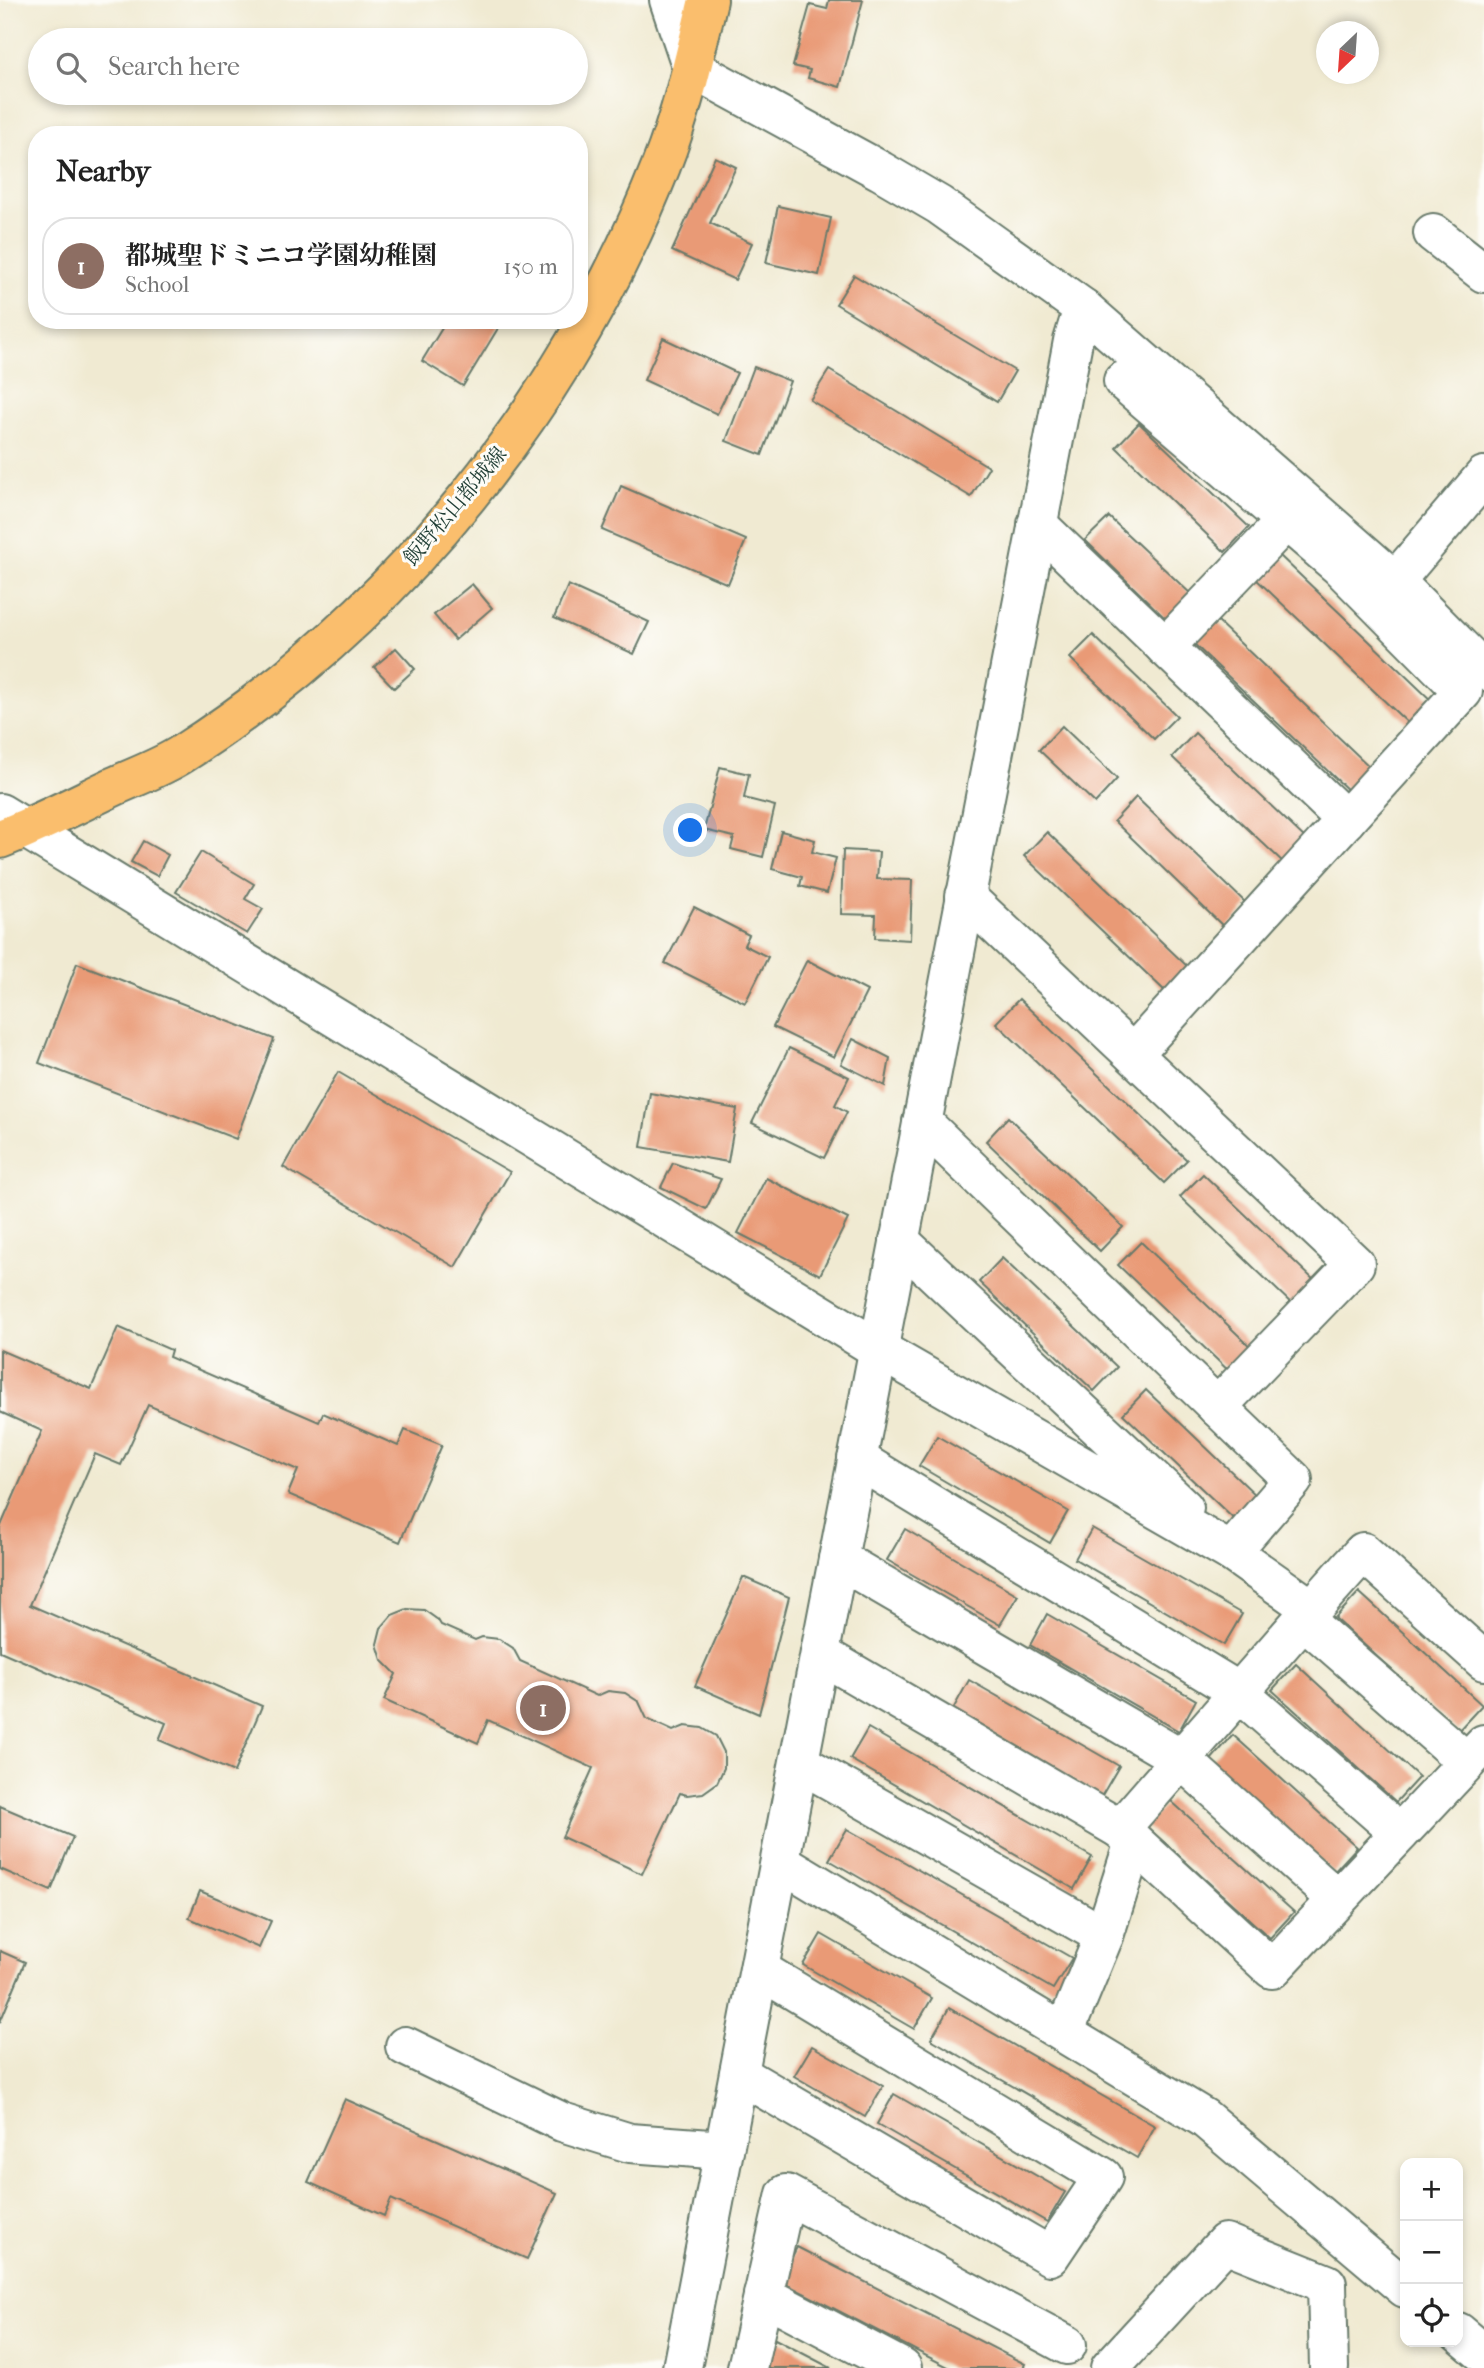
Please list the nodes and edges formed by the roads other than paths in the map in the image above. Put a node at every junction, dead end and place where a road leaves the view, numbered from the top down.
1 (669, 0) edge
2 (708, 0) edge
3 (692, 68) junction
4 (1433, 233) dead end
5 (1484, 273) edge
6 (1083, 308) junction
7 (588, 319) edge
8 (582, 329) edge
9 (1123, 381) dead end
10 (1484, 476) edge
11 (1286, 521) junction
12 (1037, 524) junction
13 (1395, 580) junction
14 (1165, 647) junction
15 (1484, 671) edge
16 (1346, 820) junction
17 (9, 826) edge
18 (965, 896) junction
19 (1133, 1054) junction
20 (922, 1122) junction
21 (899, 1240) junction
22 (878, 1349) junction
23 (1217, 1406) junction
24 (857, 1459) junction
25 (1231, 1552) junction
26 (838, 1559) junction
27 (1308, 1614) junction
28 (820, 1654) junction
29 (1484, 1661) edge
30 (1239, 1692) junction
31 (1475, 1753) edge
32 (1181, 1759) junction
33 (800, 1763) junction
34 (1400, 1833) junction
35 (1127, 1835) junction
36 (781, 1862) junction
37 (1337, 1899) junction
38 (1104, 1936) junction
39 (760, 1970) junction
40 (1064, 2033) junction
41 (405, 2046) dead end
42 (739, 2074) junction
43 (724, 2150) junction
44 (1400, 2284) edge
45 (764, 2295) junction
46 (1463, 2336) edge
47 (1067, 2345) dead end
48 (1484, 2354) edge
49 (682, 2368) edge
50 (747, 2368) edge
51 (902, 2368) edge
52 (1110, 2368) edge
53 (1329, 2368) edge

1 - 3 street
2 - 3 main road, 飯野松山都城線
3 - 6 street
3 - 7 main road, 飯野松山都城線
4 - 5 street
6 - 12 street
6 - 13 street
8 - 17 main road, 飯野松山都城線
9 - 11 street
10 - 13 street
11 - 14 street
11 - 16 street
12 - 14 street
12 - 18 street
13 - 15 street
14 - 16 street
16 - 19 street
17 - 22 street
18 - 19 street
18 - 20 street
19 - 23 street
20 - 21 street
20 - 23 street
21 - 22 street
21 - 25 street
22 - 24 street
22 - 25 street
23 - 25 street
24 - 26 street
24 - 30 street
25 - 27 street
26 - 28 street
26 - 32 street
27 - 29 street
27 - 30 street
27 - 31 street
28 - 33 street
28 - 35 street
30 - 32 street
30 - 34 street
31 - 34 street
32 - 35 street
32 - 37 street
33 - 36 street
33 - 38 street
34 - 37 street
35 - 37 street
35 - 38 street
36 - 39 street
36 - 40 street
38 - 40 street
39 - 42 street
39 - 42 street
40 - 44 street
41 - 43 street
42 - 43 street
43 - 49 street
45 - 47 street
45 - 50 street
45 - 51 street
46 - 48 street
52 - 53 street

